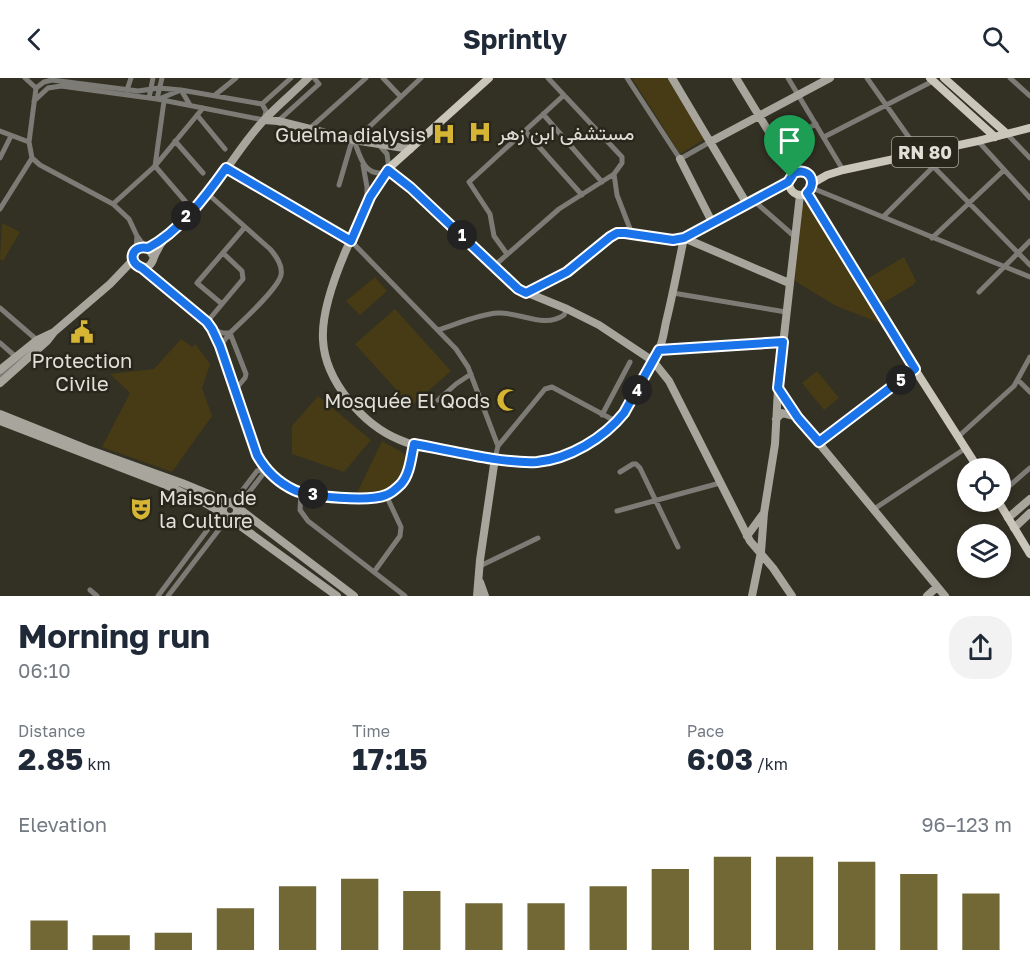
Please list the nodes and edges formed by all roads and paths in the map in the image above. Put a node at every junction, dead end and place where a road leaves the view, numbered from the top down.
1 (24, 78) edge
2 (131, 78) edge
3 (153, 78) edge
4 (162, 78) edge
5 (236, 78) edge
6 (291, 78) edge
7 (308, 78) edge
8 (314, 78) edge
9 (366, 78) edge
10 (383, 78) edge
11 (421, 78) edge
12 (548, 78) edge
13 (627, 78) edge
14 (672, 78) edge
15 (736, 78) edge
16 (788, 78) edge
17 (830, 78) edge
18 (867, 78) edge
19 (944, 78) edge
20 (1010, 78) edge
21 (482, 80) edge
22 (931, 80) edge
23 (36, 88) junction
24 (150, 88) junction
25 (159, 88) junction
26 (181, 90) junction
27 (127, 92) junction
28 (215, 95) junction
29 (564, 95) junction
30 (798, 95) junction
31 (1030, 96) edge
32 (149, 98) junction
33 (401, 98) junction
34 (157, 99) junction
35 (164, 100) junction
36 (34, 101) junction
37 (262, 104) junction
38 (886, 105) junction
39 (191, 106) junction
40 (203, 108) junction
41 (543, 114) junction
42 (197, 115) junction
43 (760, 116) junction
44 (264, 120) junction
45 (992, 120) junction
46 (278, 121) junction
47 (816, 124) junction
48 (984, 126) junction
49 (1030, 128) edge
50 (309, 129) junction
51 (0, 131) edge
52 (525, 131) junction
53 (1006, 133) junction
54 (11, 136) junction
55 (824, 137) junction
56 (995, 137) junction
57 (354, 140) junction
58 (175, 141) junction
59 (978, 141) junction
60 (29, 142) junction
61 (710, 142) junction
62 (374, 144) junction
63 (777, 144) junction
64 (225, 149) dead end
65 (410, 149) junction
66 (920, 153) junction
67 (0, 158) edge
68 (32, 158) junction
69 (1030, 158) edge
70 (680, 159) junction
71 (363, 164) junction
72 (155, 166) junction
73 (933, 167) junction
74 (226, 168) junction
75 (388, 170) junction
76 (843, 170) junction
77 (1003, 171) junction
78 (203, 173) dead end
79 (794, 173) junction
80 (614, 174) junction
81 (602, 182) junction
82 (788, 182) junction
83 (339, 185) dead end
84 (808, 187) junction
85 (208, 194) junction
86 (582, 195) junction
87 (1030, 198) edge
88 (185, 201) dead end
89 (750, 202) junction
90 (968, 203) junction
91 (113, 204) junction
92 (367, 206) junction
93 (0, 209) edge
94 (883, 217) junction
95 (712, 222) junction
96 (245, 227) junction
97 (632, 234) junction
98 (137, 236) junction
99 (795, 236) junction
100 (684, 238) junction
101 (932, 238) junction
102 (351, 241) junction
103 (1030, 241) edge
104 (161, 242) junction
105 (147, 247) junction
106 (136, 249) junction
107 (1018, 252) junction
108 (223, 253) junction
109 (507, 254) junction
110 (153, 256) junction
111 (133, 260) junction
112 (1030, 265) edge
113 (494, 266) junction
114 (1005, 266) junction
115 (145, 269) junction
116 (1030, 277) edge
117 (789, 283) junction
118 (110, 284) junction
119 (980, 292) dead end
120 (526, 293) junction
121 (673, 293) junction
122 (222, 304) junction
123 (0, 308) edge
124 (567, 309) junction
125 (786, 312) junction
126 (207, 322) junction
127 (212, 329) junction
128 (438, 330) junction
129 (54, 332) junction
130 (230, 333) junction
131 (37, 340) junction
132 (783, 342) junction
133 (0, 344) edge
134 (220, 346) junction
135 (659, 350) junction
136 (16, 357) junction
137 (1030, 357) edge
138 (652, 361) junction
139 (630, 362) dead end
140 (915, 369) junction
141 (0, 370) edge
142 (471, 374) junction
143 (0, 377) edge
144 (1018, 380) junction
145 (0, 383) edge
146 (778, 388) junction
147 (234, 391) junction
148 (1030, 392) edge
149 (438, 400) dead end
150 (0, 414) edge
151 (602, 415) junction
152 (798, 418) junction
153 (776, 419) junction
154 (0, 420) edge
155 (617, 422) junction
156 (958, 436) junction
157 (819, 442) junction
158 (414, 444) junction
159 (498, 447) junction
160 (966, 448) junction
161 (257, 455) junction
162 (495, 458) junction
163 (972, 458) edge
164 (264, 468) junction
165 (1030, 468) edge
166 (620, 471) dead end
167 (259, 474) junction
168 (273, 476) junction
169 (720, 483) junction
170 (1011, 484) edge
171 (301, 493) junction
172 (386, 495) junction
173 (1030, 499) edge
174 (655, 501) junction
175 (874, 509) junction
176 (229, 511) junction
177 (617, 511) dead end
178 (1004, 512) edge
179 (764, 513) junction
180 (1030, 513) edge
181 (1008, 518) junction
182 (741, 522) junction
183 (753, 527) junction
184 (1014, 528) junction
185 (763, 533) junction
186 (538, 538) dead end
187 (749, 540) junction
188 (678, 547) dead end
189 (761, 552) junction
190 (1030, 554) edge
191 (480, 566) junction
192 (773, 568) junction
193 (374, 572) junction
194 (757, 576) junction
195 (479, 577) junction
196 (935, 593) edge
197 (158, 596) edge
198 (168, 596) edge
199 (337, 596) edge
200 (354, 596) edge
201 (405, 596) edge
202 (477, 596) edge
203 (485, 596) edge
204 (752, 596) edge
205 (792, 596) edge

1 - 23 street
2 - 27 street
3 - 24 street
4 - 25 street
5 - 28 street
6 - 37 street
7 - 44 street
8 - 46 street
9 - 50 street
10 - 33 street
11 - 33 street
12 - 29 street
13 - 70 street
14 - 61 street
15 - 43 street
16 - 30 street
17 - 30 street
18 - 38 street
19 - 45 main road
20 - 31 street
21 - 65 main road
22 - 38 street
22 - 48 main road, RN 80
23 - 27 street
23 - 36 street
24 - 25 street
24 - 27 street
24 - 32 street
25 - 26 street
25 - 34 street
26 - 28 street
26 - 34 street
26 - 39 street
27 - 32 street
27 - 36 street
28 - 37 street
29 - 41 street
29 - 80 street
30 - 43 street
30 - 47 street
32 - 34 street
33 - 57 street
34 - 35 street
35 - 39 street
35 - 72 street
36 - 60 street
37 - 44 street
38 - 55 street
38 - 66 street
39 - 40 street
40 - 42 street
40 - 44 street
41 - 52 street
41 - 81 street
42 - 58 street
42 - 64 street
43 - 61 street
43 - 63 street
44 - 46 street
44 - 74 street
45 - 48 main road
45 - 53 main road
46 - 50 street
47 - 55 street
47 - 63 street
48 - 56 main road, RN 80
48 - 59 main road, RN 80
49 - 53 main road
50 - 57 street
51 - 54 street
52 - 86 street
52 - 109 street
53 - 56 main road, RN 80
53 - 69 street
54 - 60 street
54 - 67 street
55 - 76 street
56 - 59 main road, RN 80
57 - 62 street
57 - 71 street
57 - 83 street
58 - 72 street
58 - 78 street
59 - 66 main road, RN 80
59 - 77 street
60 - 68 street
61 - 70 street
61 - 89 street
62 - 65 street
62 - 75 street
63 - 79 street
65 - 75 main road
66 - 73 street
66 - 76 main road, RN 80
68 - 91 street
68 - 93 street
70 - 95 street
71 - 75 street
71 - 92 street
72 - 88 street
72 - 91 street
73 - 90 street
73 - 94 street
74 - 85 street
74 - 102 street
75 - 92 street
75 - 113 street
76 - 84 main road, RN 80
77 - 87 street
77 - 90 street
79 - 82 main road
79 - 84 main road
80 - 81 street
80 - 97 street
81 - 86 street
82 - 84 main road
82 - 89 street
84 - 94 street
84 - 99 street
84 - 140 main road
85 - 96 street
85 - 104 street
86 - 109 street
89 - 95 street
89 - 99 street
90 - 101 street
90 - 107 street
91 - 98 street
92 - 102 street
94 - 101 street
95 - 100 street
96 - 108 street
96 - 130 street
97 - 100 street
97 - 120 street
98 - 105 street
98 - 106 street
99 - 117 street
100 - 117 street
100 - 121 street
101 - 114 street
102 - 128 street
102 - 158 street
103 - 107 street
104 - 105 street
104 - 110 street
105 - 106 street
105 - 110 street
106 - 111 street
107 - 112 street
107 - 114 street
108 - 122 street
108 - 122 street
109 - 113 street
110 - 115 street
111 - 115 street
111 - 118 street
113 - 120 street
114 - 116 street
114 - 119 street
115 - 118 street
115 - 126 street
117 - 125 street
118 - 129 street
120 - 124 street
121 - 125 street
121 - 135 street
122 - 126 street
123 - 131 street
124 - 128 street
124 - 138 street
125 - 132 street
126 - 127 street
127 - 130 street
127 - 134 street
128 - 142 street
129 - 131 street
129 - 143 street
129 - 145 street
130 - 134 street
130 - 147 street
131 - 136 street
132 - 135 street
132 - 146 street
133 - 136 street
134 - 147 street
135 - 138 street
136 - 141 street
137 - 144 street
138 - 155 street
138 - 169 street
139 - 151 street
140 - 156 main road
140 - 157 street
142 - 149 street
142 - 159 street
144 - 148 street
144 - 156 street
146 - 152 street
146 - 153 street
147 - 161 street
150 - 176 street
151 - 155 street
151 - 159 street
152 - 153 street
152 - 157 street
153 - 179 street
154 - 176 street
155 - 162 street
156 - 160 main road
157 - 175 street
158 - 162 street
158 - 172 street
159 - 162 street
160 - 163 main road
160 - 175 street
161 - 164 street
161 - 167 street
162 - 191 street
164 - 167 street
164 - 168 street
165 - 170 street
166 - 174 street
167 - 168 street
167 - 176 street
167 - 176 street
168 - 171 street
169 - 174 street
169 - 182 street
171 - 172 street
171 - 193 street
172 - 193 street
173 - 181 street
174 - 177 street
174 - 188 street
175 - 196 street
176 - 197 street
176 - 198 street
176 - 199 street
176 - 200 street
178 - 181 main road
179 - 183 street
179 - 185 street
180 - 184 street
181 - 184 main road
182 - 183 street
182 - 187 street
183 - 185 street
183 - 187 street
184 - 190 main road
185 - 189 street
186 - 191 street
187 - 189 street
187 - 194 street
189 - 192 street
189 - 194 street
191 - 195 street
192 - 194 street
192 - 205 street
193 - 201 street
194 - 204 street
195 - 202 street
195 - 203 street

